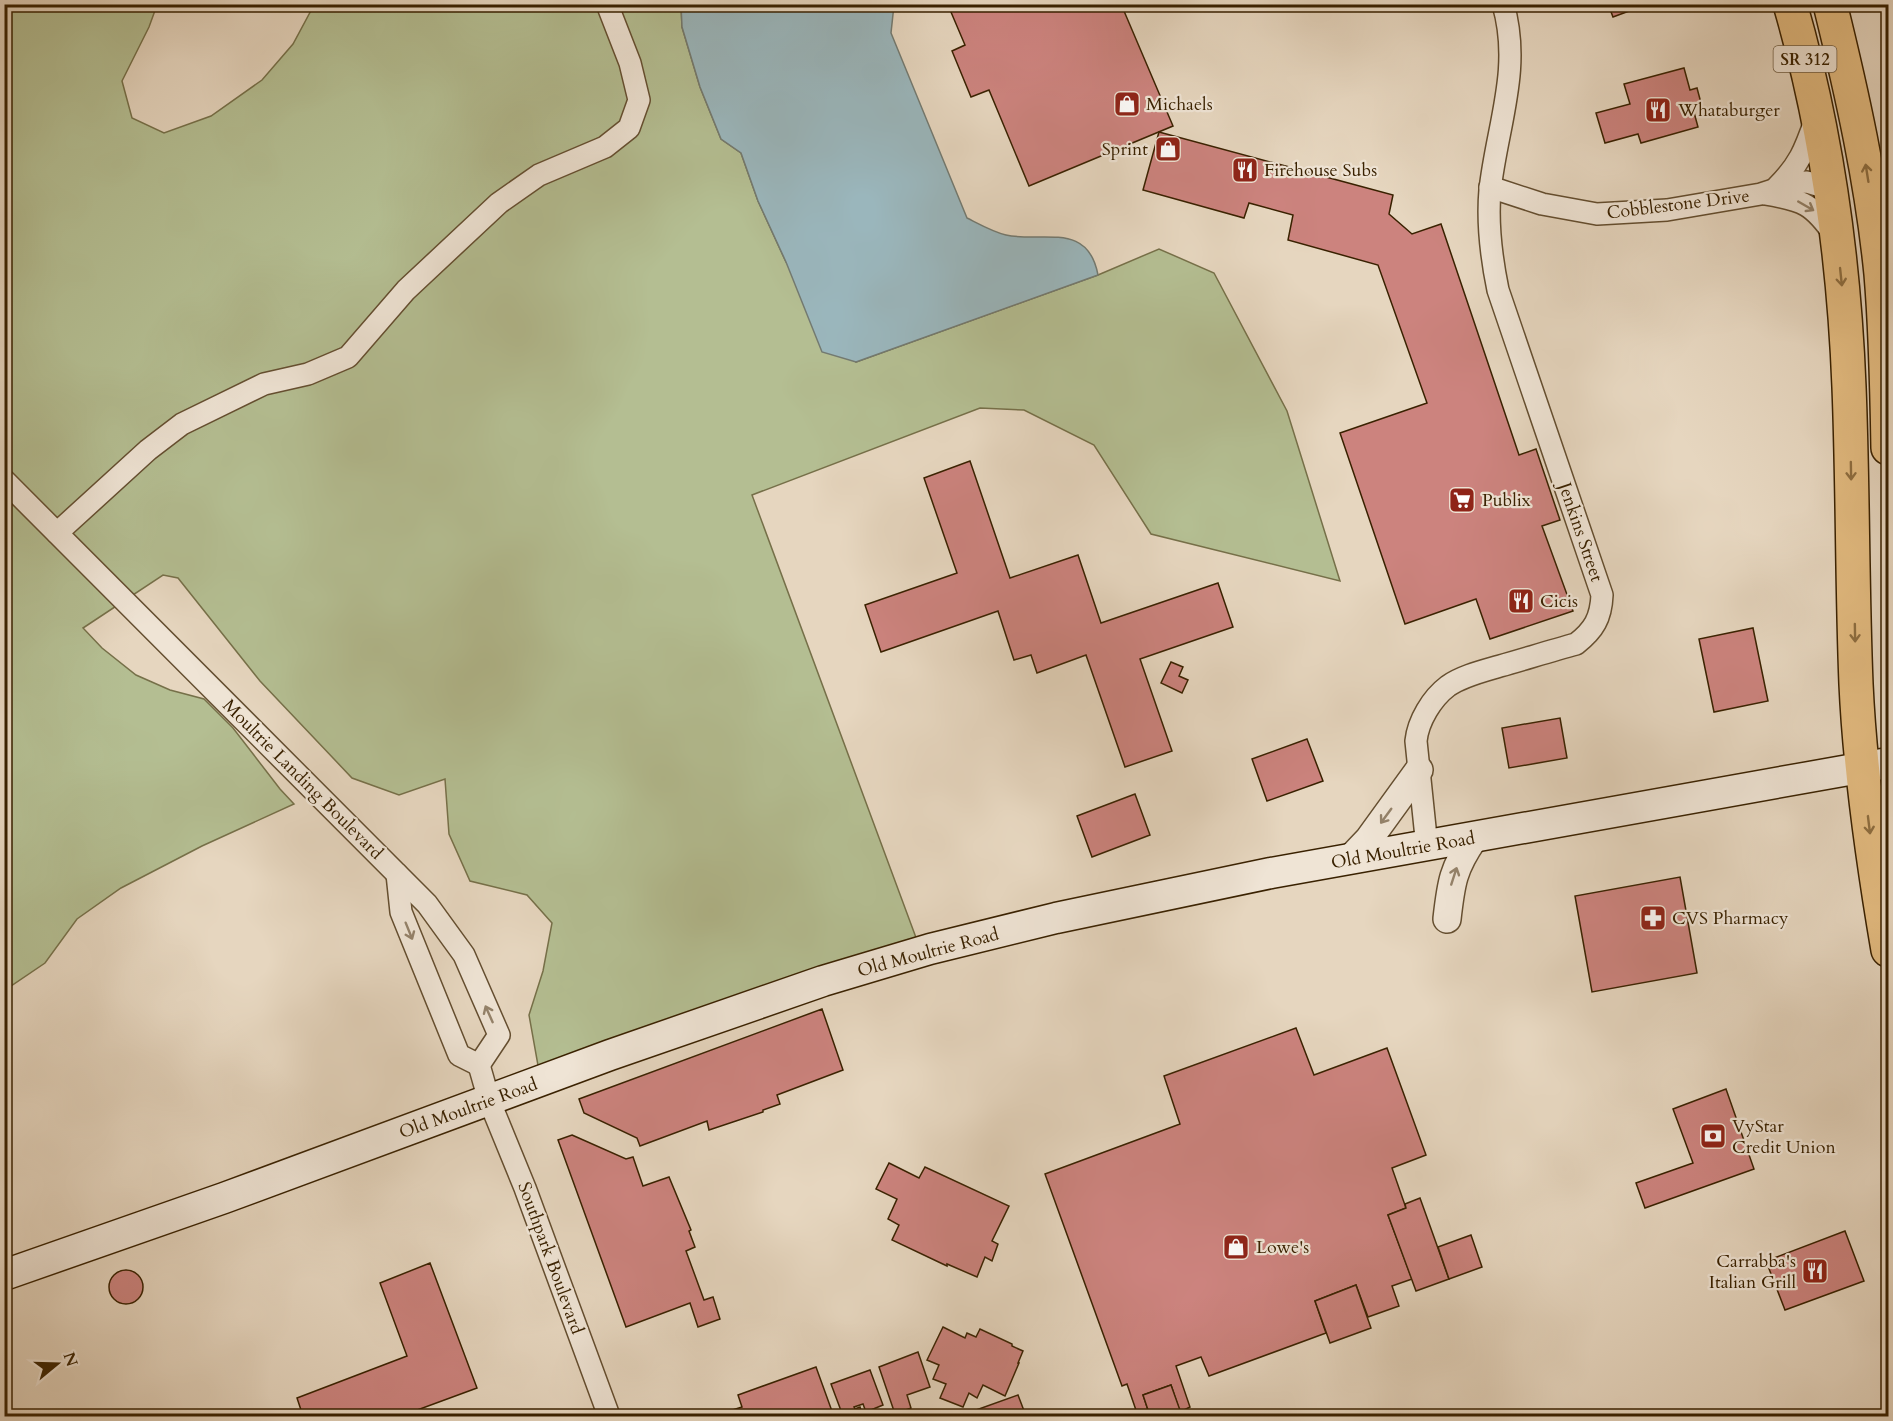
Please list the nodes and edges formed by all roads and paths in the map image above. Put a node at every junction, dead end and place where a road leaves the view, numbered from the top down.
1 (607, 4) edge
2 (1503, 4) edge
3 (1790, 4) edge
4 (1830, 4) edge
5 (1818, 115) junction
6 (1490, 187) junction
7 (1830, 189) junction
8 (1769, 191) junction
9 (1837, 240) junction
10 (1881, 272) junction
11 (1888, 448) edge
12 (4, 480) edge
13 (57, 533) junction
14 (1875, 765) edge
15 (1419, 770) junction
16 (1474, 838) junction
17 (1427, 847) junction
18 (1349, 860) junction
19 (397, 874) junction
20 (1447, 919) dead end
21 (1888, 950) edge
22 (479, 1065) junction
23 (489, 1100) junction
24 (4, 1275) edge
25 (609, 1416) edge

1 - 13 street
2 - 6 street, Jenkins Street
3 - 5 main road, SR 312
10 -> 4 main road, SR 312
5 - 7 main road, SR 312
5 - 8 street
6 - 8 street, Cobblestone Drive
6 - 15 street, Jenkins Street
7 - 8 street, Cobblestone Drive
7 - 9 main road, SR 312
7 - 10 main road
8 -> 9 street, Cobblestone Drive
9 -> 14 main road, SR 312
10 - 11 main road, SR 312
12 - 13 street, Moultrie Landing Boulevard
13 - 19 street, Moultrie Landing Boulevard
14 - 16 main road, Old Moultrie Road
14 -> 21 main road, SR 312
15 - 17 street, Jenkins Street
15 -> 18 street
16 - 17 main road, Old Moultrie Road
20 -> 16 street
17 - 18 main road, Old Moultrie Road
18 - 23 main road, Old Moultrie Road
19 -> 22 street, Moultrie Landing Boulevard
22 -> 19 street
22 - 23 street, Southpark Boulevard
23 - 24 main road, Old Moultrie Road
23 - 25 street, Southpark Boulevard

